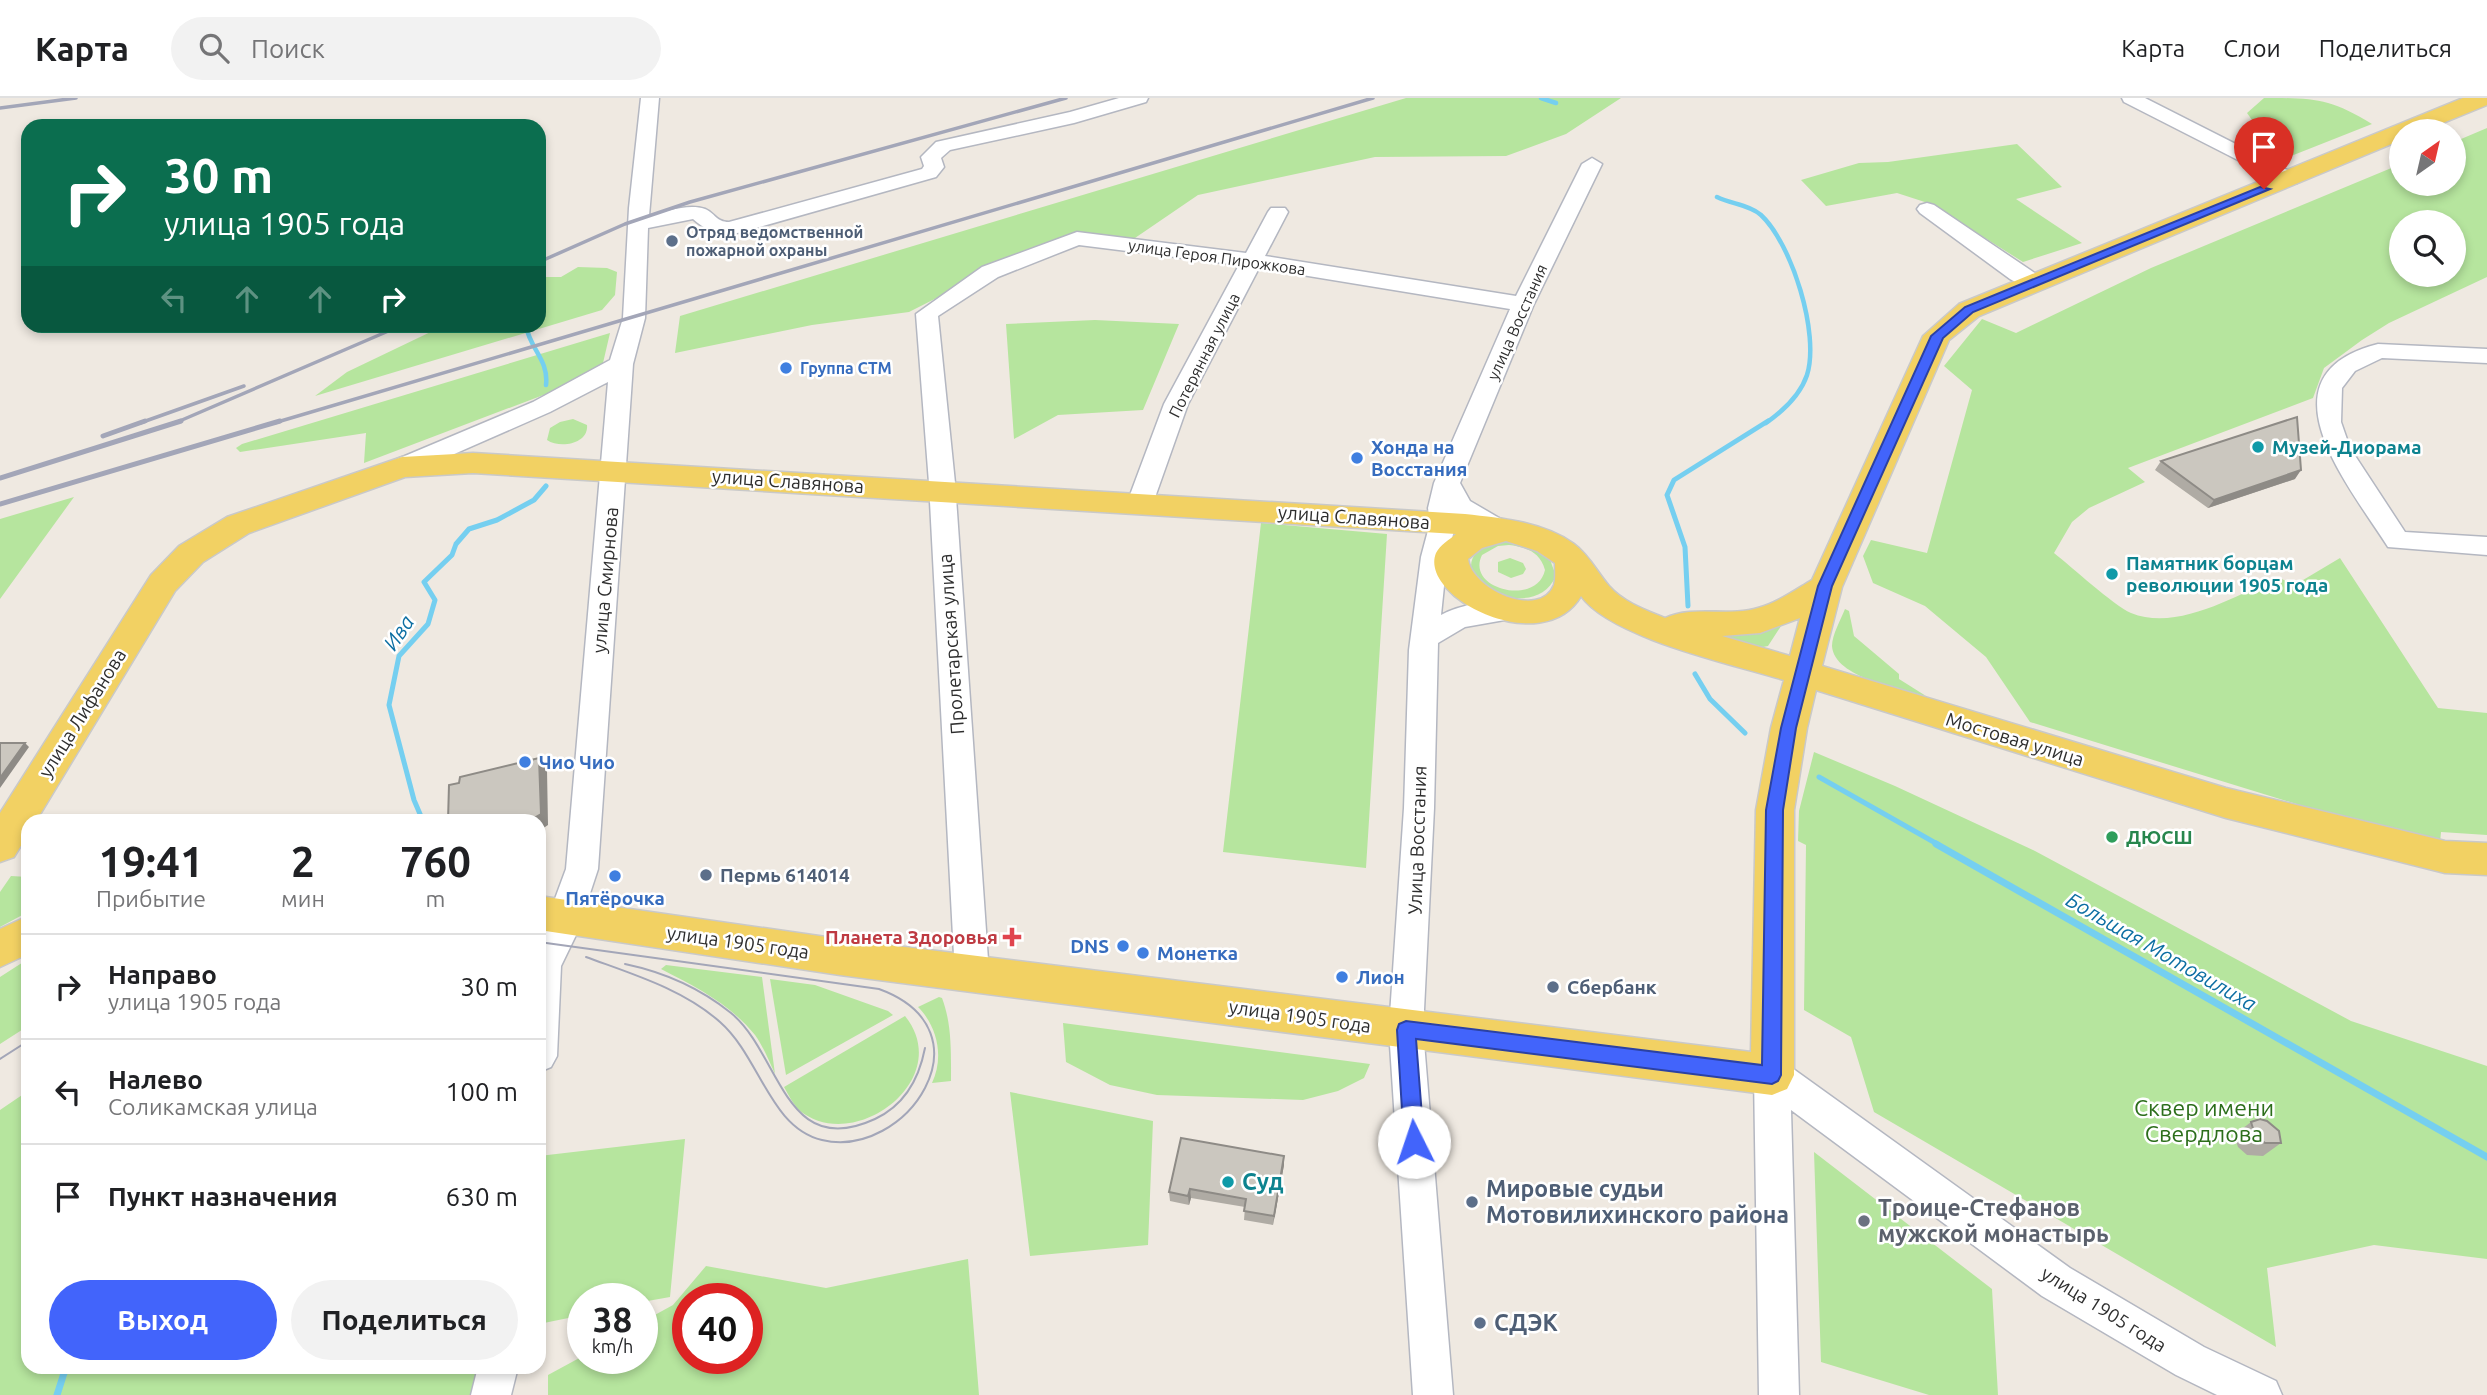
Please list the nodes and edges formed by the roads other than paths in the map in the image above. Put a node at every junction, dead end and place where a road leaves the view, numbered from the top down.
1 (650, 98) edge
2 (1139, 98) edge
3 (2131, 98) edge
4 (2483, 98) edge
5 (2433, 119) edge
6 (2389, 137) edge
7 (1592, 164) dead end
8 (2290, 179) junction
9 (1927, 209) dead end
10 (1278, 212) dead end
11 (638, 224) junction
12 (1252, 260) junction
13 (2034, 283) junction
14 (1524, 304) junction
15 (927, 314) joint
16 (2487, 356) edge
17 (621, 364) junction
18 (402, 467) junction
19 (614, 470) junction
20 (1447, 483) junction
21 (941, 491) junction
22 (1140, 503) junction
23 (1443, 523) junction
24 (1502, 531) junction
25 (2487, 546) edge
26 (1451, 556) junction
27 (1571, 559) junction
28 (163, 583) joint
29 (1825, 586) junction
30 (1428, 609) junction
31 (1506, 611) junction
32 (1653, 627) junction
33 (1425, 643) junction
34 (1718, 647) junction
35 (1802, 673) junction
36 (1925, 712) junction
37 (1790, 724) junction
38 (26, 814) edge
39 (21, 823) edge
40 (7, 847) edge
41 (2487, 859) edge
42 (552, 915) edge
43 (21, 938) edge
44 (0, 949) edge
45 (546, 961) edge
46 (972, 974) junction
47 (1406, 1030) junction
48 (1772, 1075) junction
49 (496, 1374) edge
50 (491, 1395) edge
51 (1433, 1395) edge
52 (1779, 1395) edge
53 (2262, 1395) edge

1 - 11 street, улица Смирнова
2 - 11 street
3 - 8 street
4 - 5 main road
6 - 8 main road
7 - 14 street, улица Восстания
8 - 13 main road
9 - 13 street
10 - 12 street, Потерянная улица
11 - 17 street, улица Смирнова
12 - 14 street, улица Героя Пирожкова
12 - 15 street, улица Героя Пирожкова
12 - 22 street, Потерянная улица
13 - 29 main road
14 - 20 street, улица Восстания
15 - 21 street, Пролетарская улица
16 - 25 street
17 - 18 street
17 - 19 street, улица Смирнова
18 - 19 main road, улица Славянова
18 - 28 main road, улица Славянова
19 - 21 main road, улица Славянова
19 - 42 street, улица Смирнова
20 - 23 street, улица Восстания
20 - 24 street
21 - 22 main road, улица Славянова
21 - 46 street, Пролетарская улица
22 - 23 main road, улица Славянова
23 - 24 main road
23 - 26 street
23 - 30 street, Улица Восстания
24 - 26 main road
24 - 27 main road
26 - 30 street
26 - 31 main road
27 - 31 main road
27 - 32 main road, Мостовая улица
28 - 38 main road, улица Лифанова
29 - 32 main road
29 - 35 main road
30 - 33 street, Улица Восстания
31 - 33 street
32 - 34 main road, Мостовая улица
33 - 47 street, Улица Восстания
34 - 35 main road, Мостовая улица
34 - 37 main road
35 - 36 main road, Мостовая улица
35 - 37 main road
36 - 37 main road
36 - 41 main road, Мостовая улица
37 - 48 main road
39 - 40 main road, улица Лифанова
42 - 45 street, улица Смирнова
42 - 46 main road, улица 1905 года
43 - 44 main road
46 - 47 main road, улица 1905 года
47 - 48 main road, улица 1905 года
47 - 51 street
48 - 52 street
48 - 53 street, улица 1905 года
49 - 50 street

